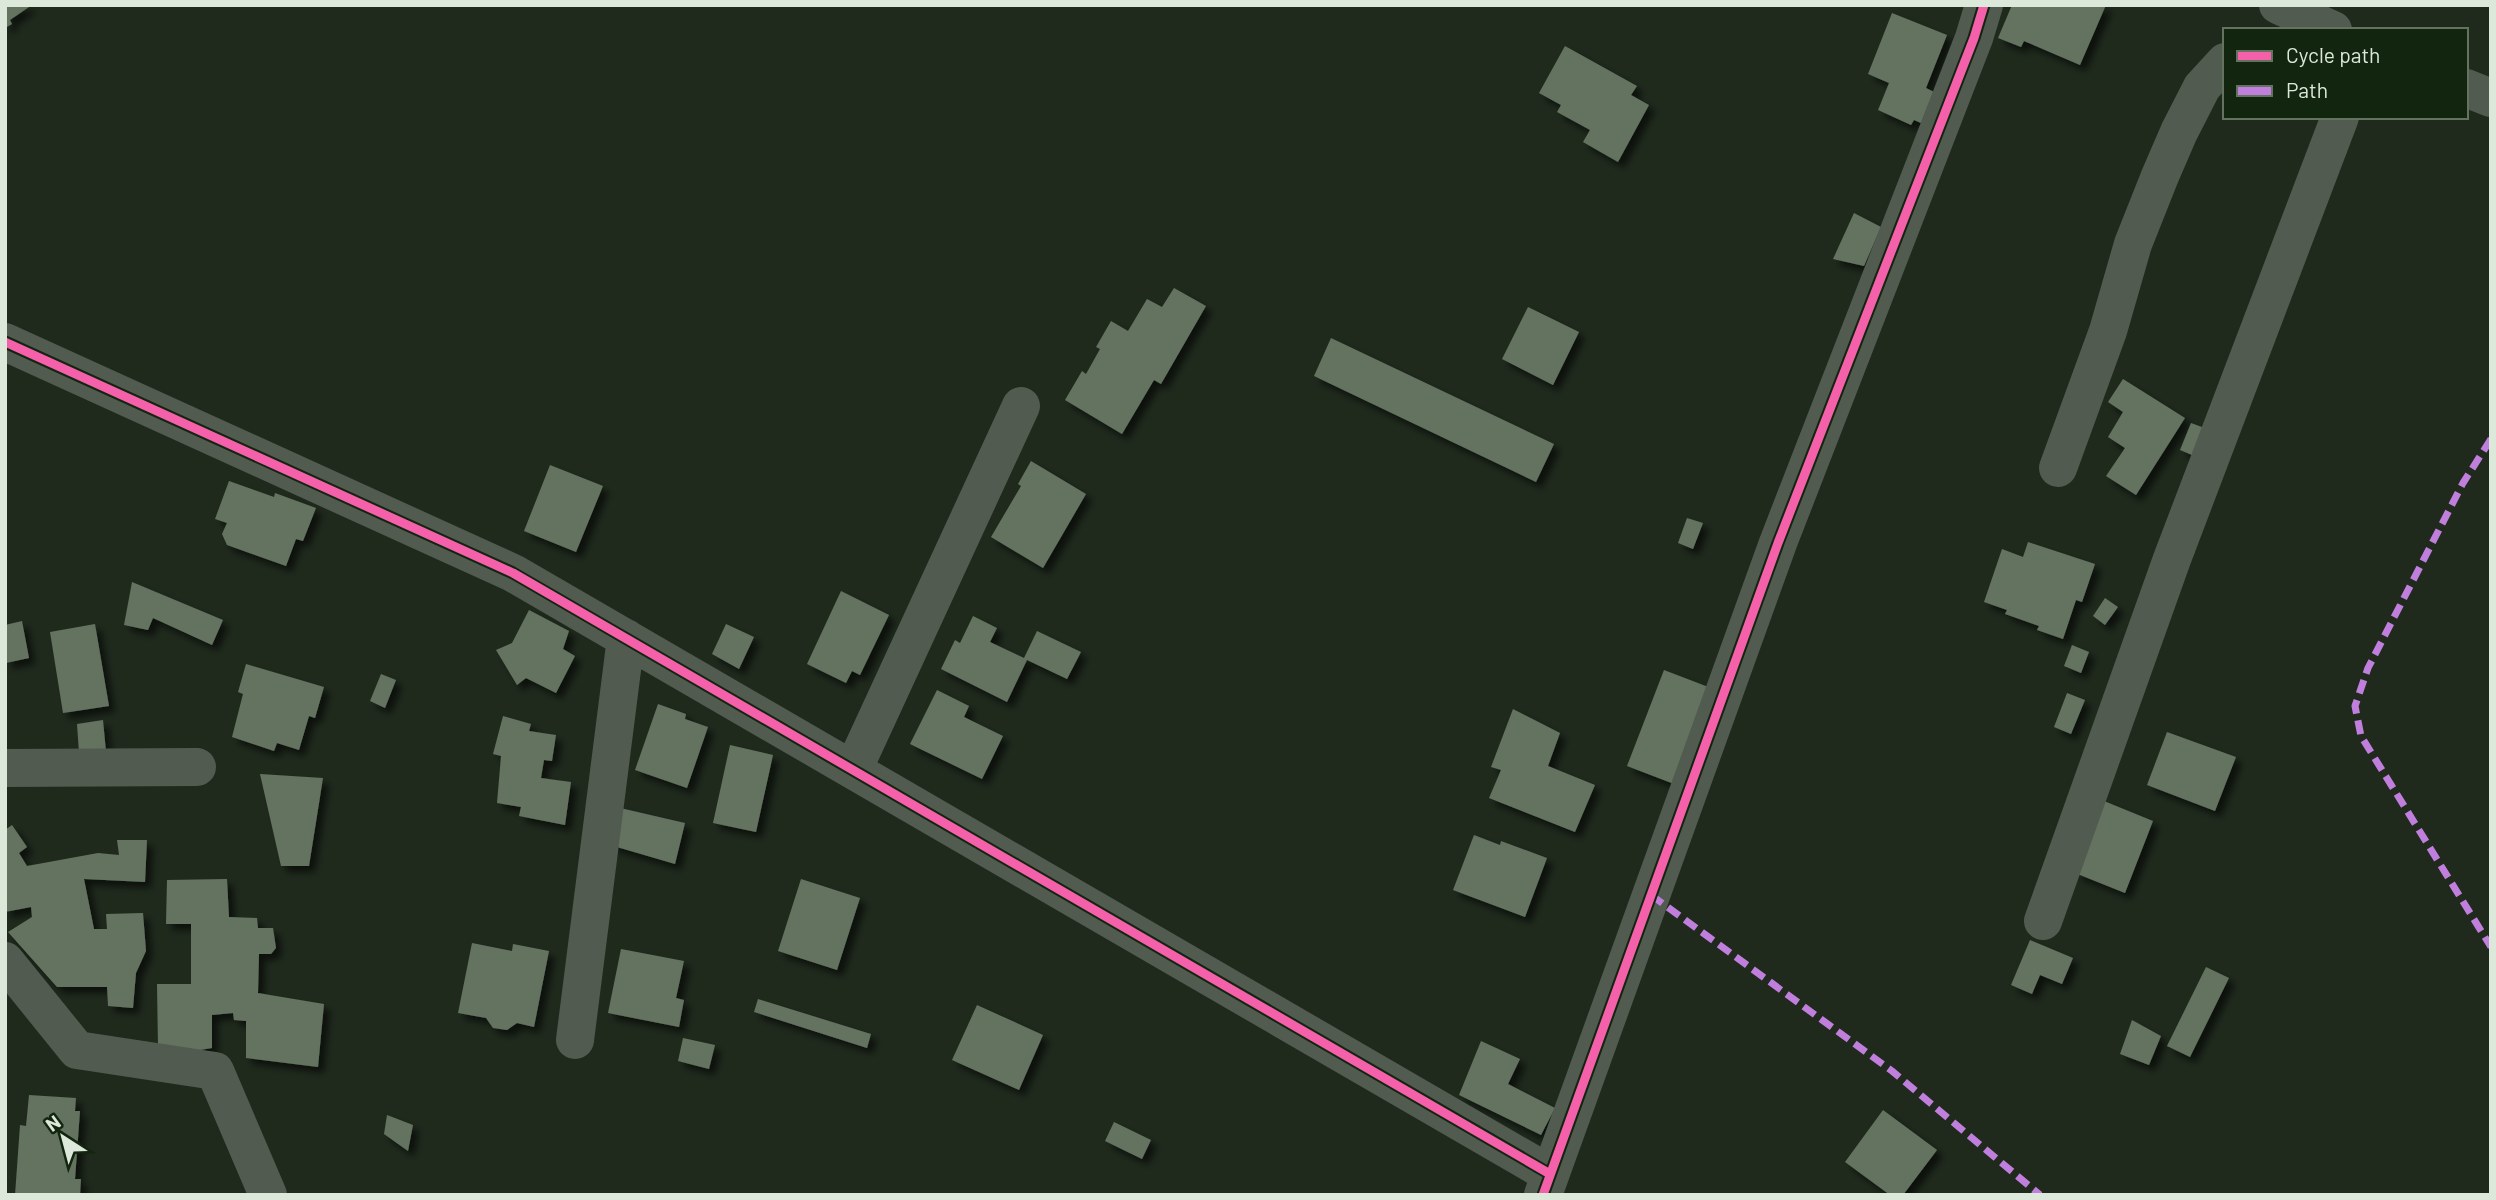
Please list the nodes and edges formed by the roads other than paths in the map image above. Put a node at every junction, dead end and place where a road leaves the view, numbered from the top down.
1 (1984, 5) edge
2 (2274, 14) edge
3 (2326, 28) edge
4 (2223, 64) edge
5 (2468, 89) edge
6 (2491, 98) edge
7 (2339, 119) edge
8 (5, 342) edge
9 (1021, 406) dead end
10 (2058, 468) dead end
11 (626, 638) junction
12 (197, 767) dead end
13 (5, 768) edge
14 (853, 770) junction
15 (2043, 921) dead end
16 (5, 961) edge
17 (575, 1040) dead end
18 (1547, 1184) edge
19 (268, 1195) edge

1 - 18 street
2 - 3 street
4 - 10 street
5 - 6 street
7 - 15 street
8 - 11 street
9 - 14 street
11 - 14 street
11 - 17 street
12 - 13 street
14 - 18 street
16 - 19 street

